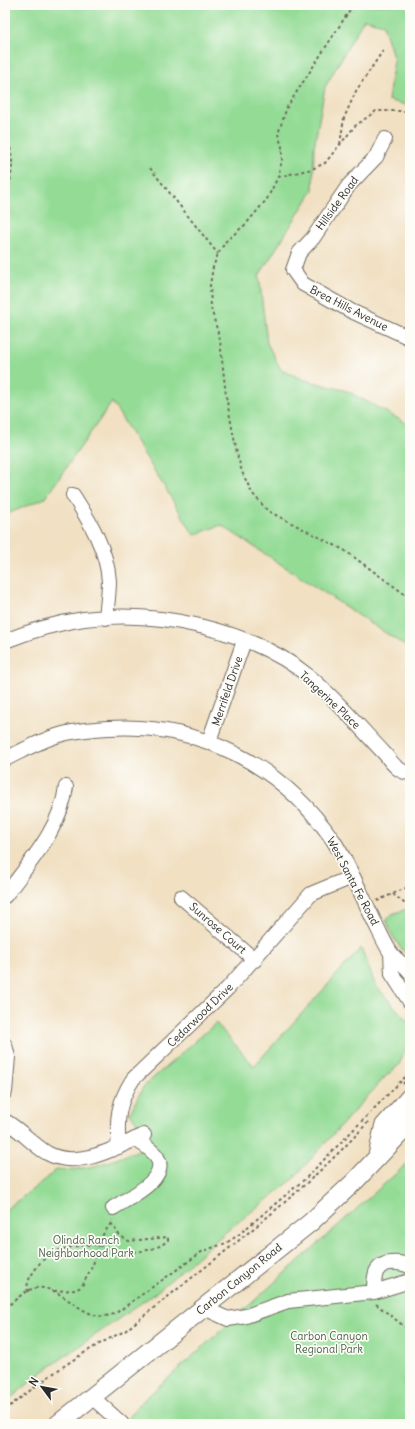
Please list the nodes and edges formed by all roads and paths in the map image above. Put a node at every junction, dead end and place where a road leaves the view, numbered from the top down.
1 (353, 5) edge
2 (384, 49) dead end
3 (410, 111) edge
4 (5, 137) edge
5 (385, 138) dead end
6 (340, 146) junction
7 (150, 168) dead end
8 (278, 177) junction
9 (5, 210) edge
10 (218, 254) junction
11 (293, 270) joint
12 (410, 338) edge
13 (73, 495) dead end
14 (410, 598) edge
15 (106, 618) junction
16 (5, 641) edge
17 (244, 641) junction
18 (209, 741) junction
19 (5, 759) edge
20 (410, 773) edge
21 (66, 787) dead end
22 (352, 877) junction
23 (410, 886) edge
24 (393, 894) junction
25 (5, 896) edge
26 (182, 897) dead end
27 (375, 902) dead end
28 (410, 902) edge
29 (391, 954) junction
30 (255, 960) junction
31 (410, 972) edge
32 (410, 1002) edge
33 (5, 1045) edge
34 (410, 1072) edge
35 (410, 1076) edge
36 (5, 1092) edge
37 (402, 1095) edge
38 (373, 1118) dead end
39 (5, 1121) edge
40 (410, 1123) edge
41 (119, 1147) junction
42 (377, 1159) junction
43 (113, 1208) joint
44 (112, 1223) junction
45 (97, 1245) junction
46 (410, 1266) edge
47 (410, 1281) edge
48 (53, 1291) junction
49 (28, 1292) junction
50 (374, 1292) junction
51 (5, 1308) edge
52 (204, 1308) junction
53 (410, 1331) edge
54 (92, 1397) junction
55 (5, 1410) edge
56 (58, 1424) edge
57 (122, 1424) edge

1 - 8 path
2 - 6 path
3 - 6 path
4 - 9 path
5 - 11 street, Hillside Road
6 - 8 path
7 - 10 path
8 - 10 path
10 - 14 path
11 - 12 street, Brea Hills Avenue
13 - 15 street
15 - 16 street, Tangerine Place
15 - 17 street, Tangerine Place
17 - 18 street, Merrifeld Drive
17 - 20 street, Tangerine Place
18 - 19 street, West Santa Fe Road
18 - 22 street, West Santa Fe Road
21 - 25 street
22 - 29 street, West Santa Fe Road
22 - 30 street, Cedarwood Drive
23 - 24 path
24 - 27 path
24 - 28 path
26 - 30 street, Sunrose Court
29 - 31 street, West Santa Fe Road
29 - 32 street, West Santa Fe Road
30 - 41 street, Cedarwood Drive
33 - 36 street
34 - 48 path
35 - 37 path
37 - 42 main road
38 - 55 path
39 - 41 street
40 - 42 main road, Carbon Canyon Road
41 - 43 street
42 - 52 main road, Carbon Canyon Road
43 - 44 path
44 - 45 path
44 - 45 path
45 - 48 path
45 - 49 path
46 - 50 street
47 - 50 street
48 - 49 path
49 - 51 path
50 - 52 street
50 - 53 path
52 - 54 main road, Carbon Canyon Road
54 - 56 main road, Carbon Canyon Road
54 - 57 street

